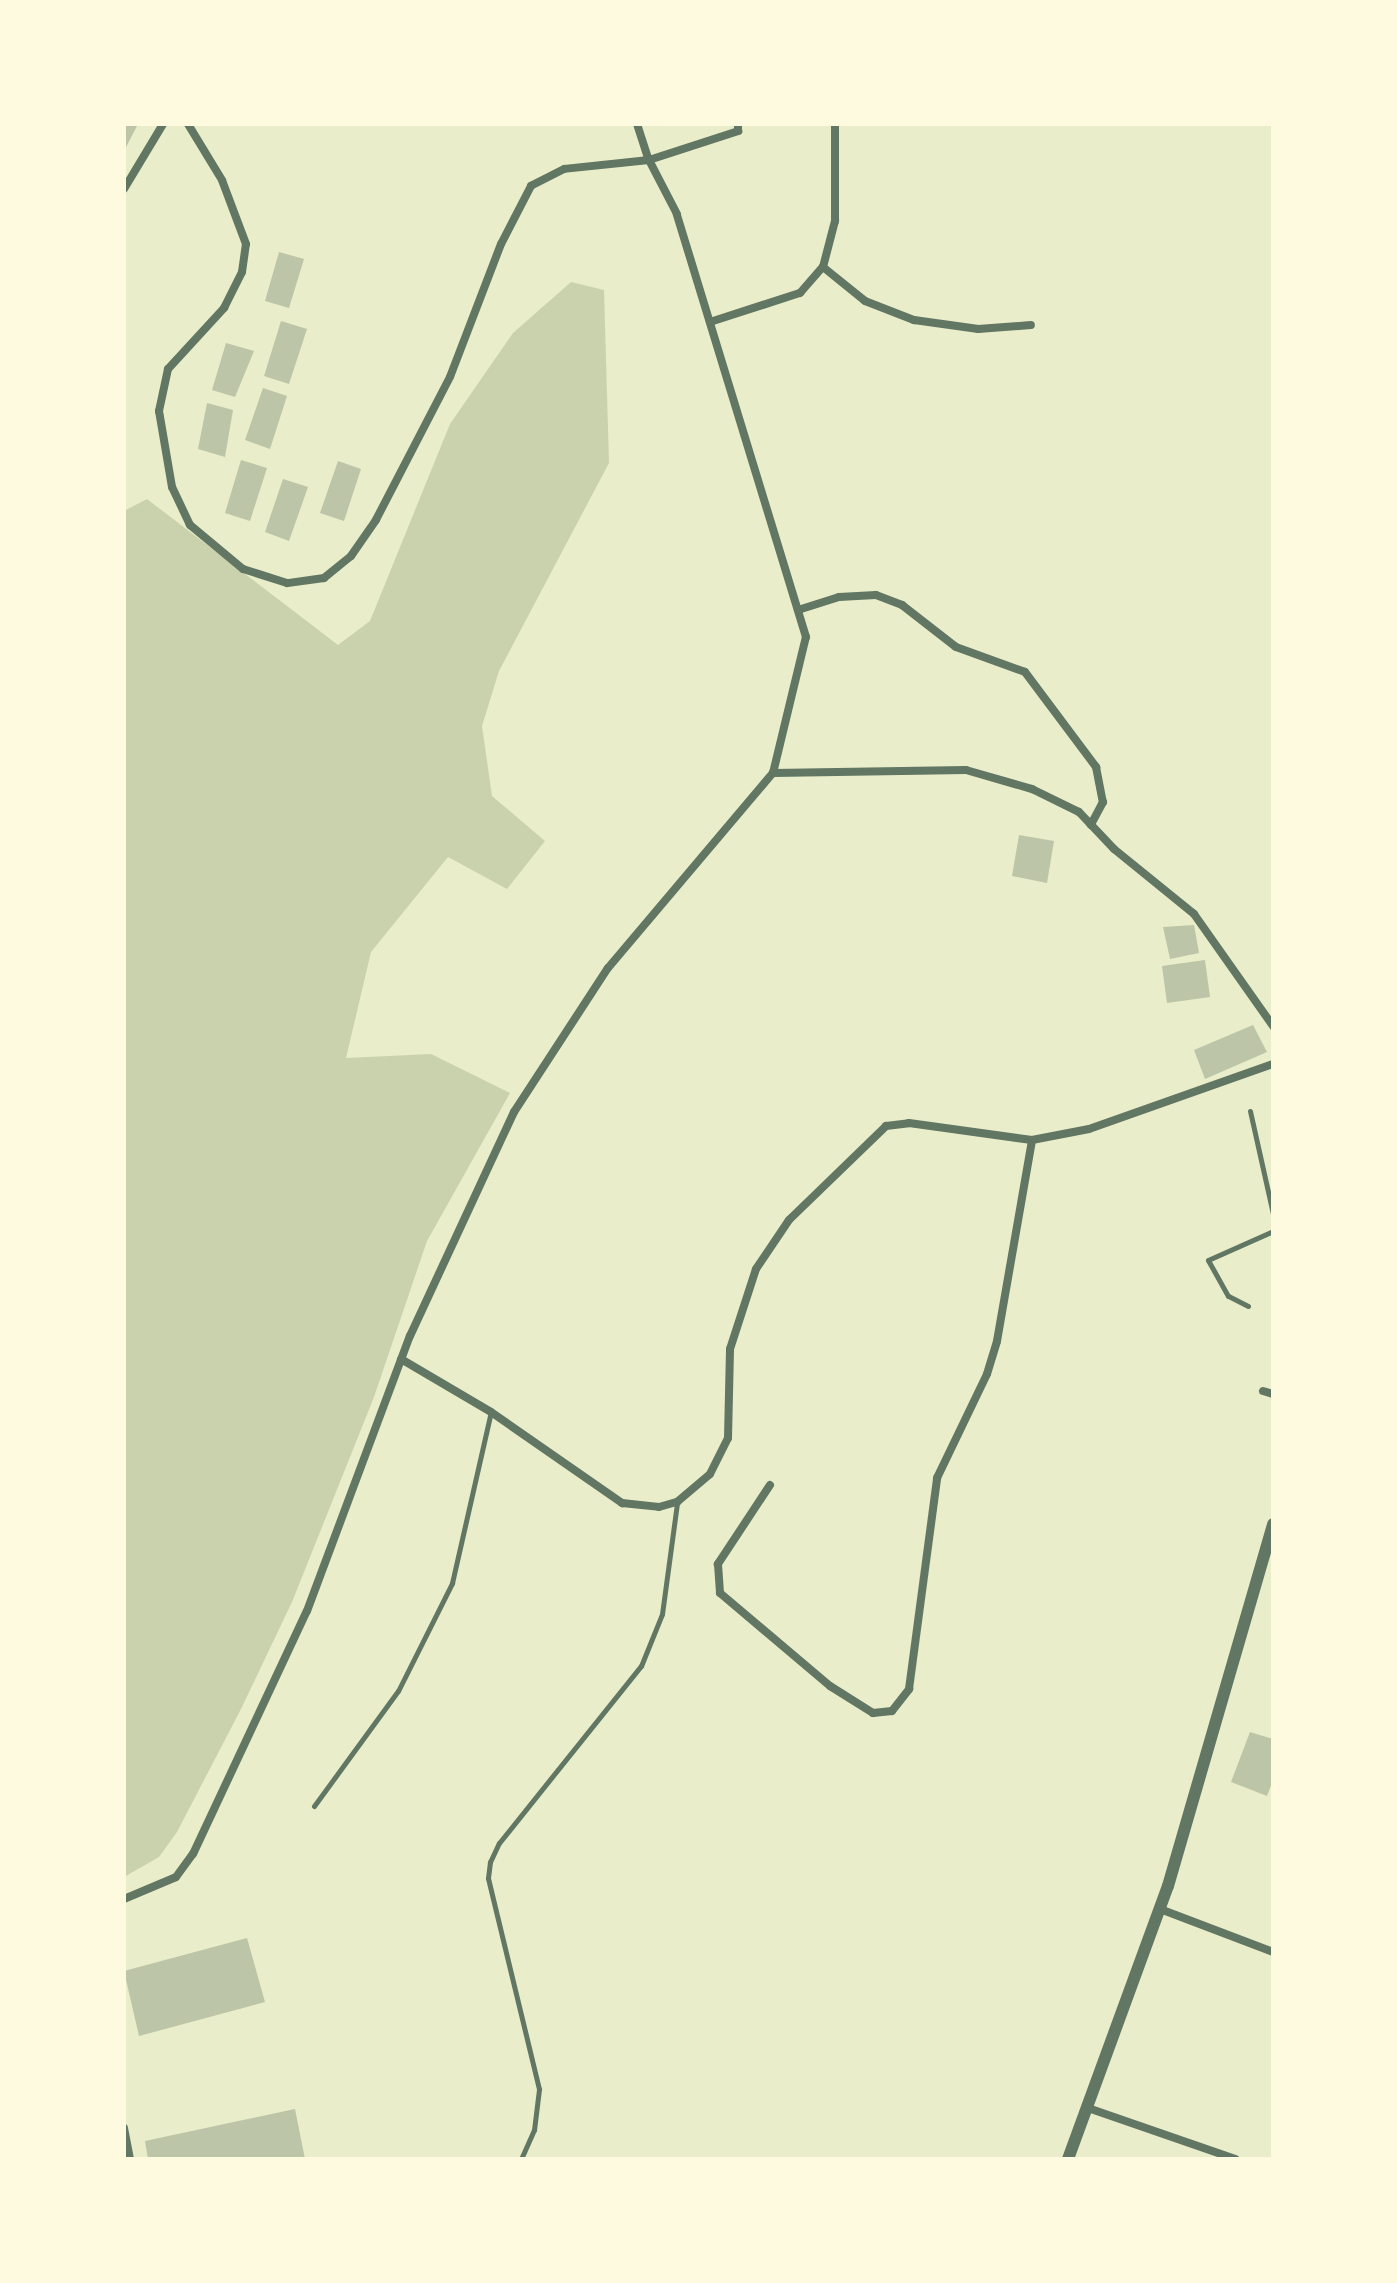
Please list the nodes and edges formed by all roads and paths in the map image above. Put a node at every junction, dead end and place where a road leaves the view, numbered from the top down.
1 (163, 124) edge
2 (188, 124) edge
3 (637, 124) edge
4 (738, 124) edge
5 (835, 124) edge
6 (649, 160) junction
7 (124, 189) edge
8 (823, 267) junction
9 (710, 322) junction
10 (1031, 325) dead end
11 (798, 610) junction
12 (773, 773) junction
13 (1091, 825) junction
14 (1273, 1026) edge
15 (1273, 1064) edge
16 (1250, 1111) dead end
17 (1032, 1140) junction
18 (1273, 1214) edge
19 (1273, 1231) edge
20 (1248, 1306) dead end
21 (401, 1359) junction
22 (1263, 1391) dead end
23 (1273, 1394) edge
24 (491, 1412) junction
25 (770, 1485) dead end
26 (677, 1502) junction
27 (1273, 1524) edge
28 (314, 1806) dead end
29 (124, 1899) edge
30 (1160, 1909) junction
31 (1273, 1952) edge
32 (1088, 2108) junction
33 (124, 2128) edge
34 (130, 2159) edge
35 (521, 2159) edge
36 (1068, 2159) edge
37 (1235, 2159) edge

1 - 7 street
2 - 6 street
3 - 6 street
4 - 6 street
5 - 8 street
6 - 9 street
8 - 9 street
8 - 10 street
9 - 11 street
11 - 12 street
11 - 13 street
12 - 13 street
12 - 21 street
13 - 14 street
15 - 17 street
16 - 18 lane
17 - 25 street
17 - 26 street
19 - 20 lane
21 - 24 street
21 - 29 street
22 - 23 street
24 - 26 street
24 - 28 lane
26 - 35 lane
27 - 30 street
30 - 31 street
30 - 32 street
32 - 36 street
32 - 37 street
33 - 34 street

